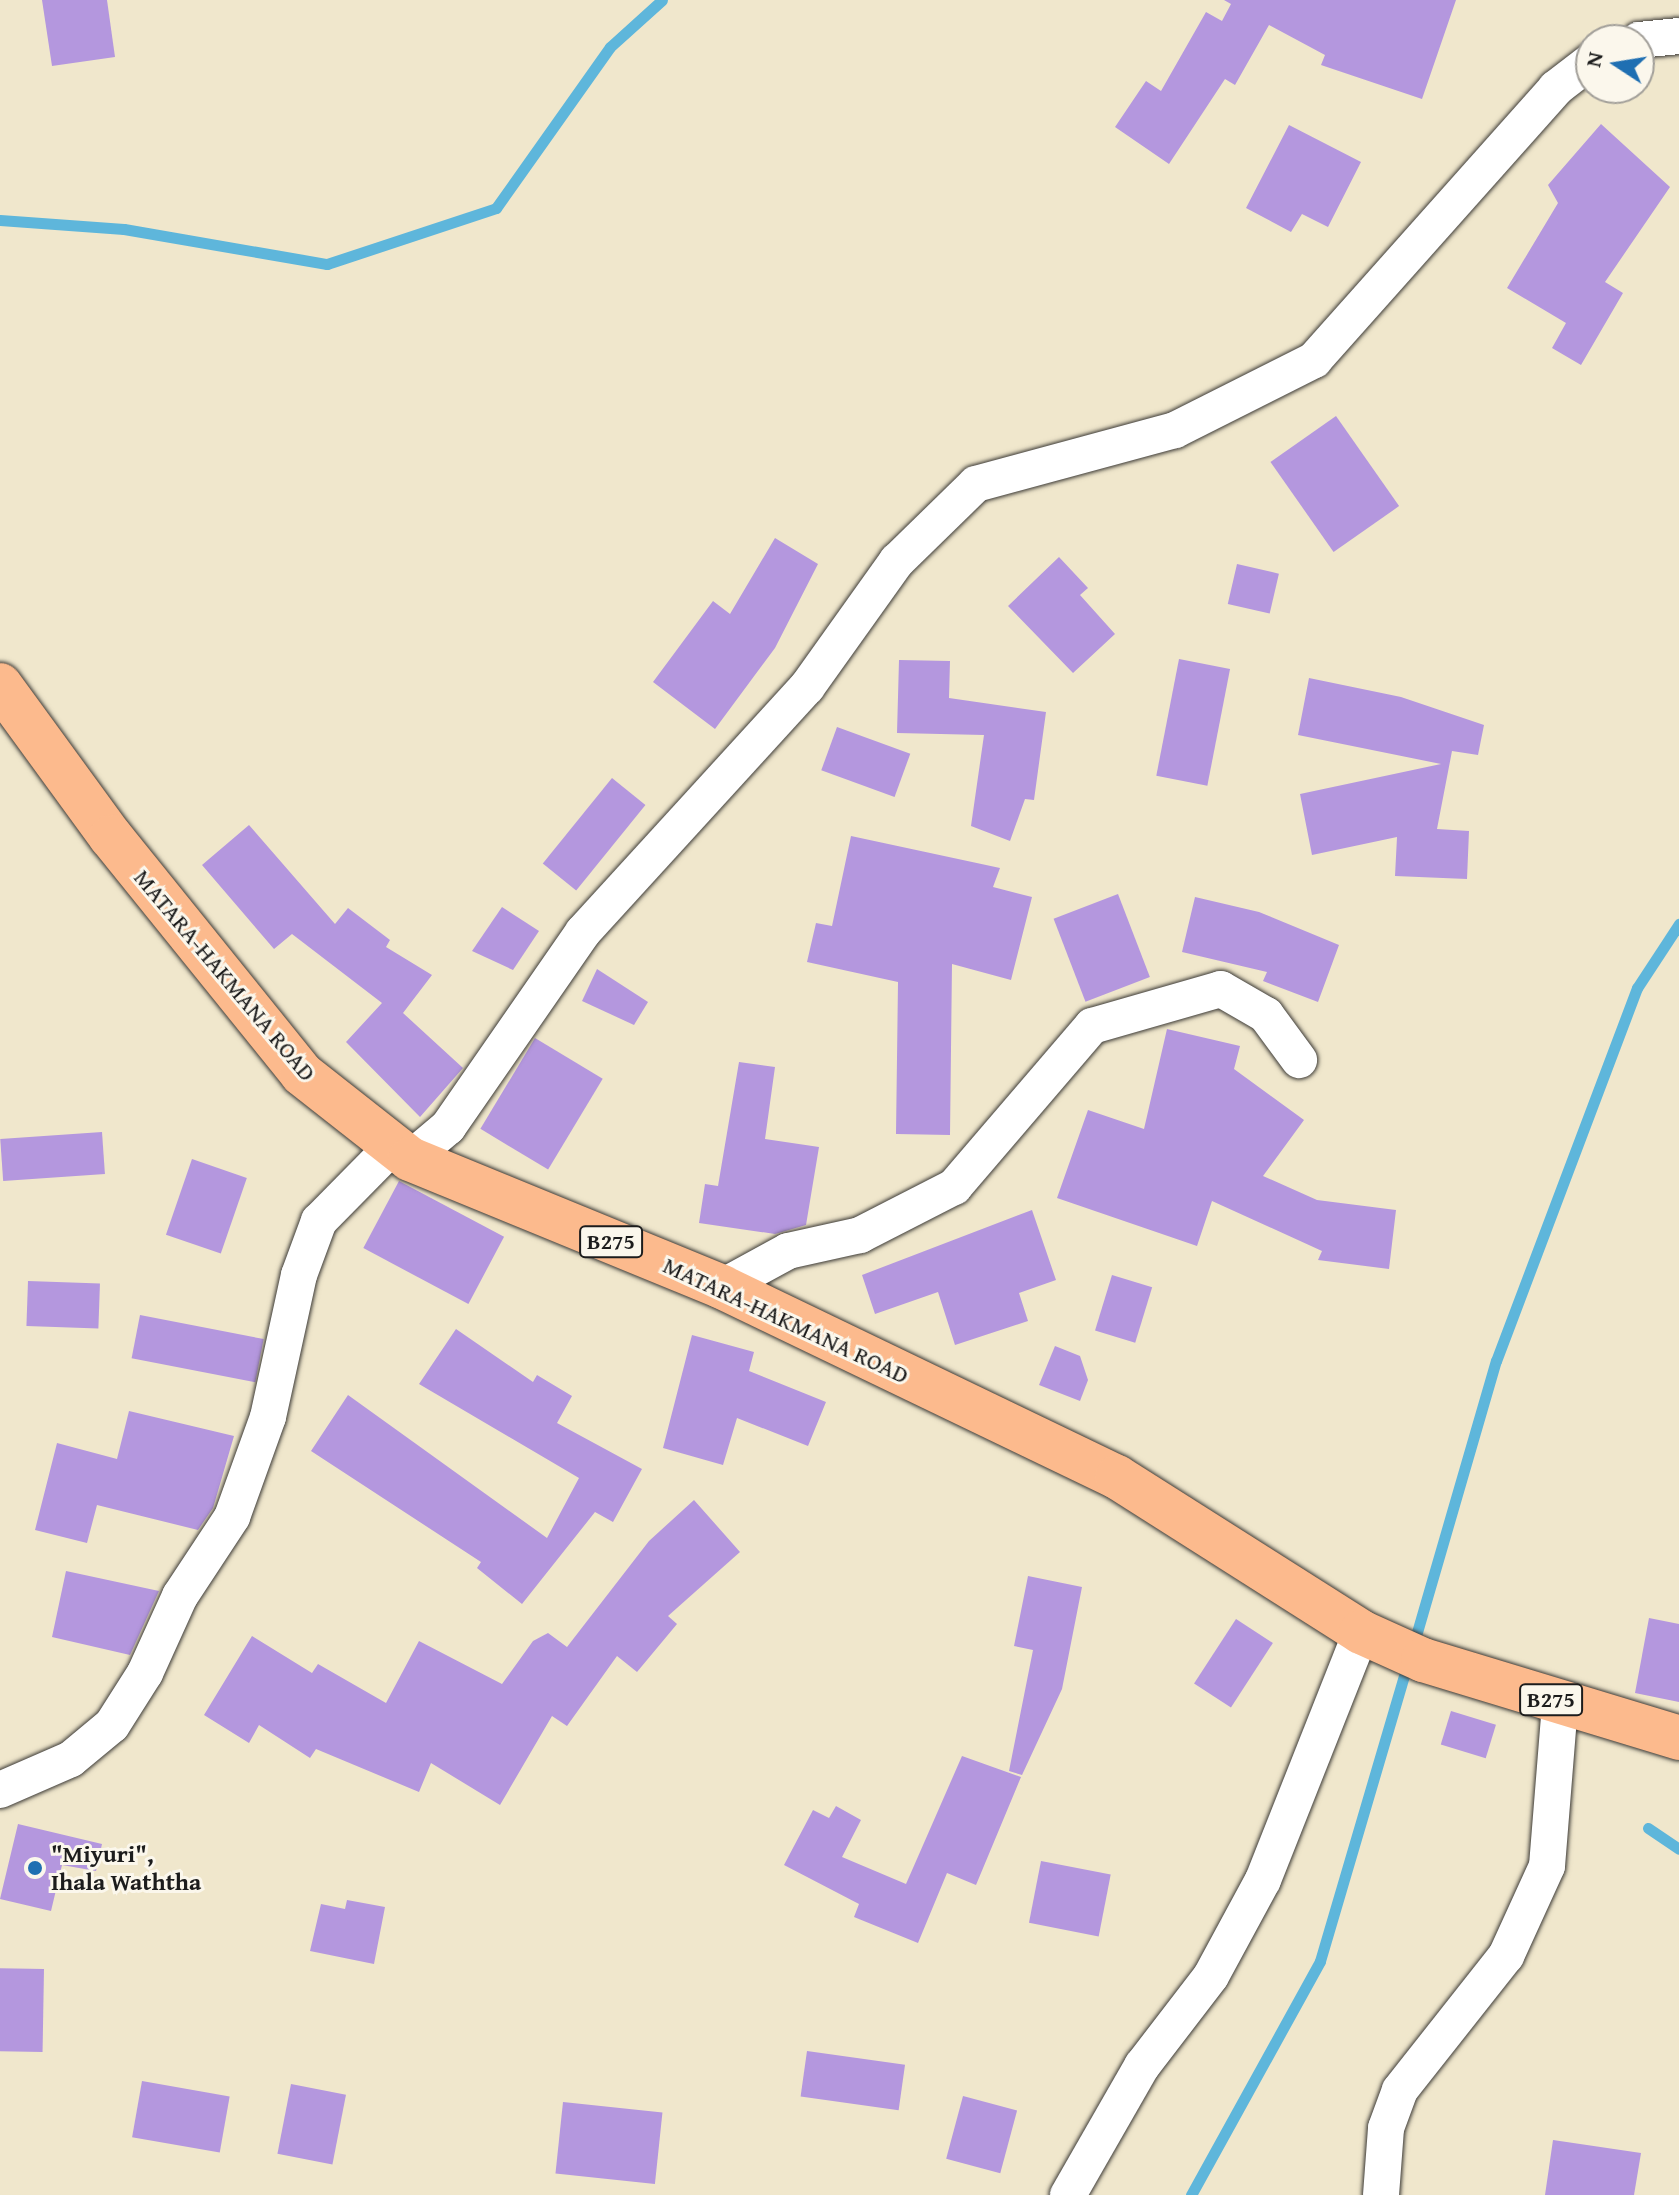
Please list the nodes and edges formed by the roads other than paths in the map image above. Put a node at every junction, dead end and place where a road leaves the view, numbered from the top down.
1 (1679, 36) edge
2 (1655, 38) edge
3 (1575, 73) edge
4 (0, 685) edge
5 (1299, 1060) dead end
6 (401, 1153) junction
7 (722, 1287) junction
8 (1361, 1632) junction
9 (1560, 1703) junction
10 (1679, 1738) edge
11 (0, 1790) edge
12 (1068, 2195) edge
13 (1381, 2195) edge

1 - 2 street
3 - 6 street
4 - 6 main road, MATARA-HAKMANA ROAD / B275
5 - 7 street
6 - 7 main road, MATARA-HAKMANA ROAD / B275
6 - 11 street
7 - 8 main road, MATARA-HAKMANA ROAD / B275
8 - 9 main road, MATARA-HAKMANA ROAD / B275
8 - 12 street
9 - 10 main road, MATARA-HAKMANA ROAD / B275
9 - 13 street

